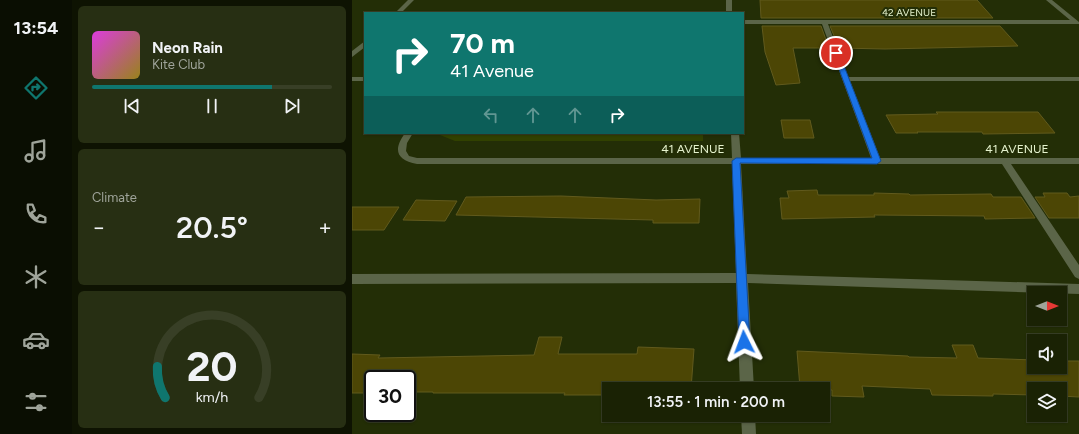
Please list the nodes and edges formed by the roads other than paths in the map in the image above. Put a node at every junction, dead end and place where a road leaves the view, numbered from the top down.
1 (412, 0) edge
2 (729, 0) edge
3 (1049, 0) edge
4 (399, 12) edge
5 (729, 12) edge
6 (744, 22) edge
7 (824, 22) junction
8 (1077, 24) edge
9 (364, 44) edge
10 (352, 55) edge
11 (352, 79) edge
12 (364, 79) edge
13 (846, 79) junction
14 (1079, 79) edge
15 (408, 134) edge
16 (735, 134) edge
17 (736, 161) junction
18 (877, 161) junction
19 (1005, 161) junction
20 (1079, 161) edge
21 (1079, 274) edge
22 (741, 278) junction
23 (352, 279) edge
24 (1079, 289) edge
25 (747, 382) edge
26 (748, 422) edge
27 (749, 434) edge

1 - 4 street
2 - 5 street
3 - 8 street
6 - 7 street, 42 AVENUE
7 - 8 street, 42 AVENUE
7 - 13 street
9 - 10 street
11 - 12 street
13 - 14 street
13 - 18 street
15 - 17 street, 41 AVENUE
16 - 17 street
17 - 18 street, 41 AVENUE
17 - 22 street
18 - 19 street, 41 AVENUE
19 - 20 street, 41 AVENUE
19 - 21 street
22 - 23 street
22 - 24 street
22 - 25 street
26 - 27 street

